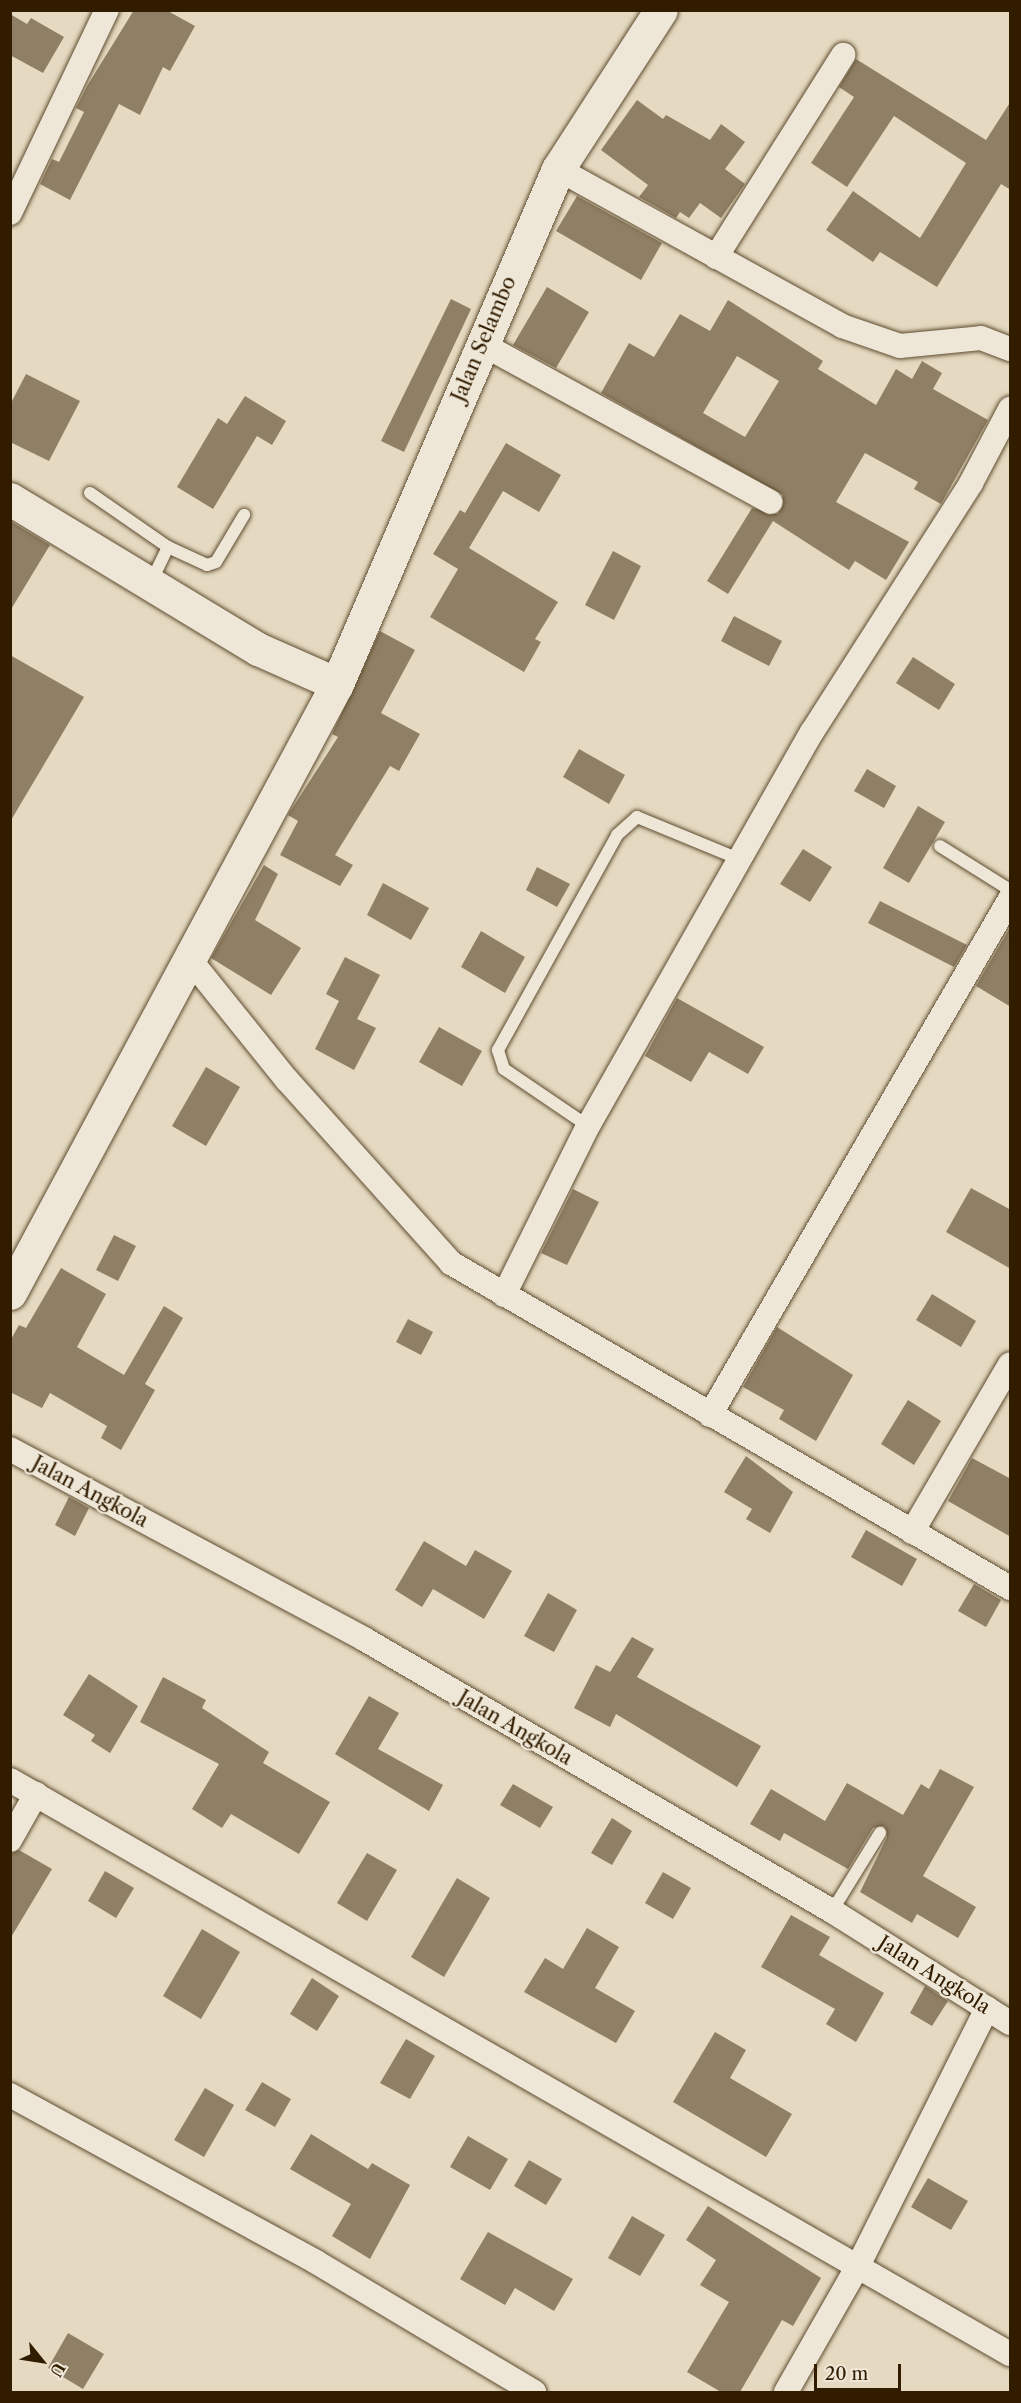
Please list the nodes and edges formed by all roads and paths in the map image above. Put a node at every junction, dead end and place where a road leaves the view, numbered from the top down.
1 (107, 10) edge
2 (661, 10) edge
3 (843, 55) dead end
4 (558, 169) junction
5 (10, 213) edge
6 (716, 257) junction
7 (482, 344) junction
8 (1011, 350) edge
9 (1011, 409) edge
10 (90, 493) dead end
11 (10, 499) edge
12 (771, 502) dead end
13 (244, 515) dead end
14 (168, 547) junction
15 (149, 586) junction
16 (337, 684) junction
17 (940, 846) dead end
18 (739, 859) junction
19 (1011, 891) edge
20 (1011, 898) edge
21 (188, 957) junction
22 (588, 1126) junction
23 (10, 1293) edge
24 (504, 1295) junction
25 (1011, 1364) edge
26 (710, 1415) junction
27 (10, 1449) edge
28 (912, 1532) junction
29 (1011, 1588) edge
30 (10, 1780) edge
31 (36, 1794) junction
32 (880, 1833) dead end
33 (10, 1840) edge
34 (832, 1911) junction
35 (987, 2008) junction
36 (1011, 2023) edge
37 (10, 2095) edge
38 (859, 2264) junction
39 (1011, 2354) edge
40 (534, 2392) edge
41 (786, 2392) edge

1 - 5 street
2 - 4 street, Jalan Selambo
3 - 6 street
4 - 6 street
4 - 7 street, Jalan Selambo
6 - 8 street
7 - 12 street
7 - 16 street, Jalan Selambo
9 - 18 street
10 - 14 lane
11 - 15 street
13 - 14 lane
14 - 15 lane
15 - 16 street
16 - 21 street, Jalan Selambo
17 - 19 lane
18 - 22 street
18 - 22 lane
20 - 26 street
21 - 23 street, Jalan Selambo
21 - 24 street
22 - 24 street
24 - 26 street
25 - 28 street
26 - 28 street
27 - 34 street, Jalan Angkola
28 - 29 street
30 - 31 street
31 - 33 street
31 - 38 street
32 - 34 lane
34 - 35 street, Jalan Angkola
35 - 36 street, Jalan Angkola
35 - 38 street
37 - 40 street
38 - 39 street
38 - 41 street

